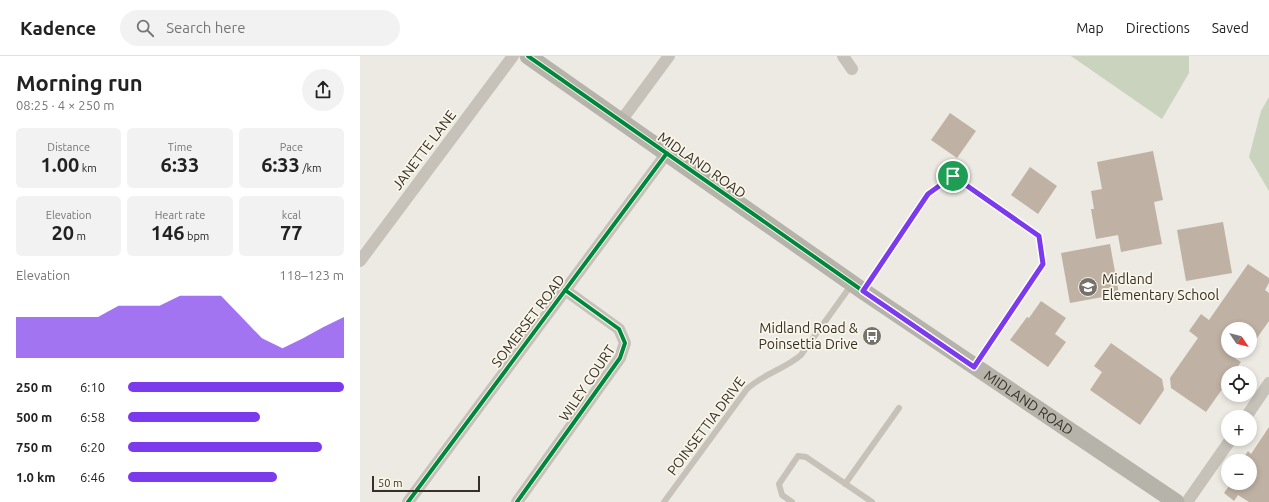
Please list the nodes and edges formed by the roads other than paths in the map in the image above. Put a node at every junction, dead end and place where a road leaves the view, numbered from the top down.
1 (513, 56) edge
2 (528, 56) edge
3 (669, 56) edge
4 (843, 56) edge
5 (852, 69) dead end
6 (621, 121) junction
7 (667, 153) junction
8 (360, 261) edge
9 (858, 288) junction
10 (565, 290) junction
11 (974, 367) junction
12 (1269, 383) edge
13 (898, 408) dead end
14 (1251, 410) edge
15 (1226, 446) edge
16 (845, 484) junction
17 (408, 502) edge
18 (517, 502) edge
19 (664, 502) edge
20 (792, 502) edge
21 (872, 502) edge
22 (1176, 502) edge
23 (1188, 502) edge

1 - 8 street, JANETTE LANE
2 - 6 main road, MIDLAND ROAD
3 - 6 street
4 - 5 street
6 - 7 main road, MIDLAND ROAD
7 - 9 main road, MIDLAND ROAD
7 - 10 street, SOMERSET ROAD
9 - 11 main road, MIDLAND ROAD
9 - 11 lane, POINSETTIA DRIVE
9 - 19 lane, POINSETTIA DRIVE
10 - 17 street, SOMERSET ROAD
10 - 18 street, WILEY COURT
11 - 22 main road, MIDLAND ROAD
12 - 14 street
13 - 16 lane
15 - 23 street
16 - 20 lane
16 - 21 lane

